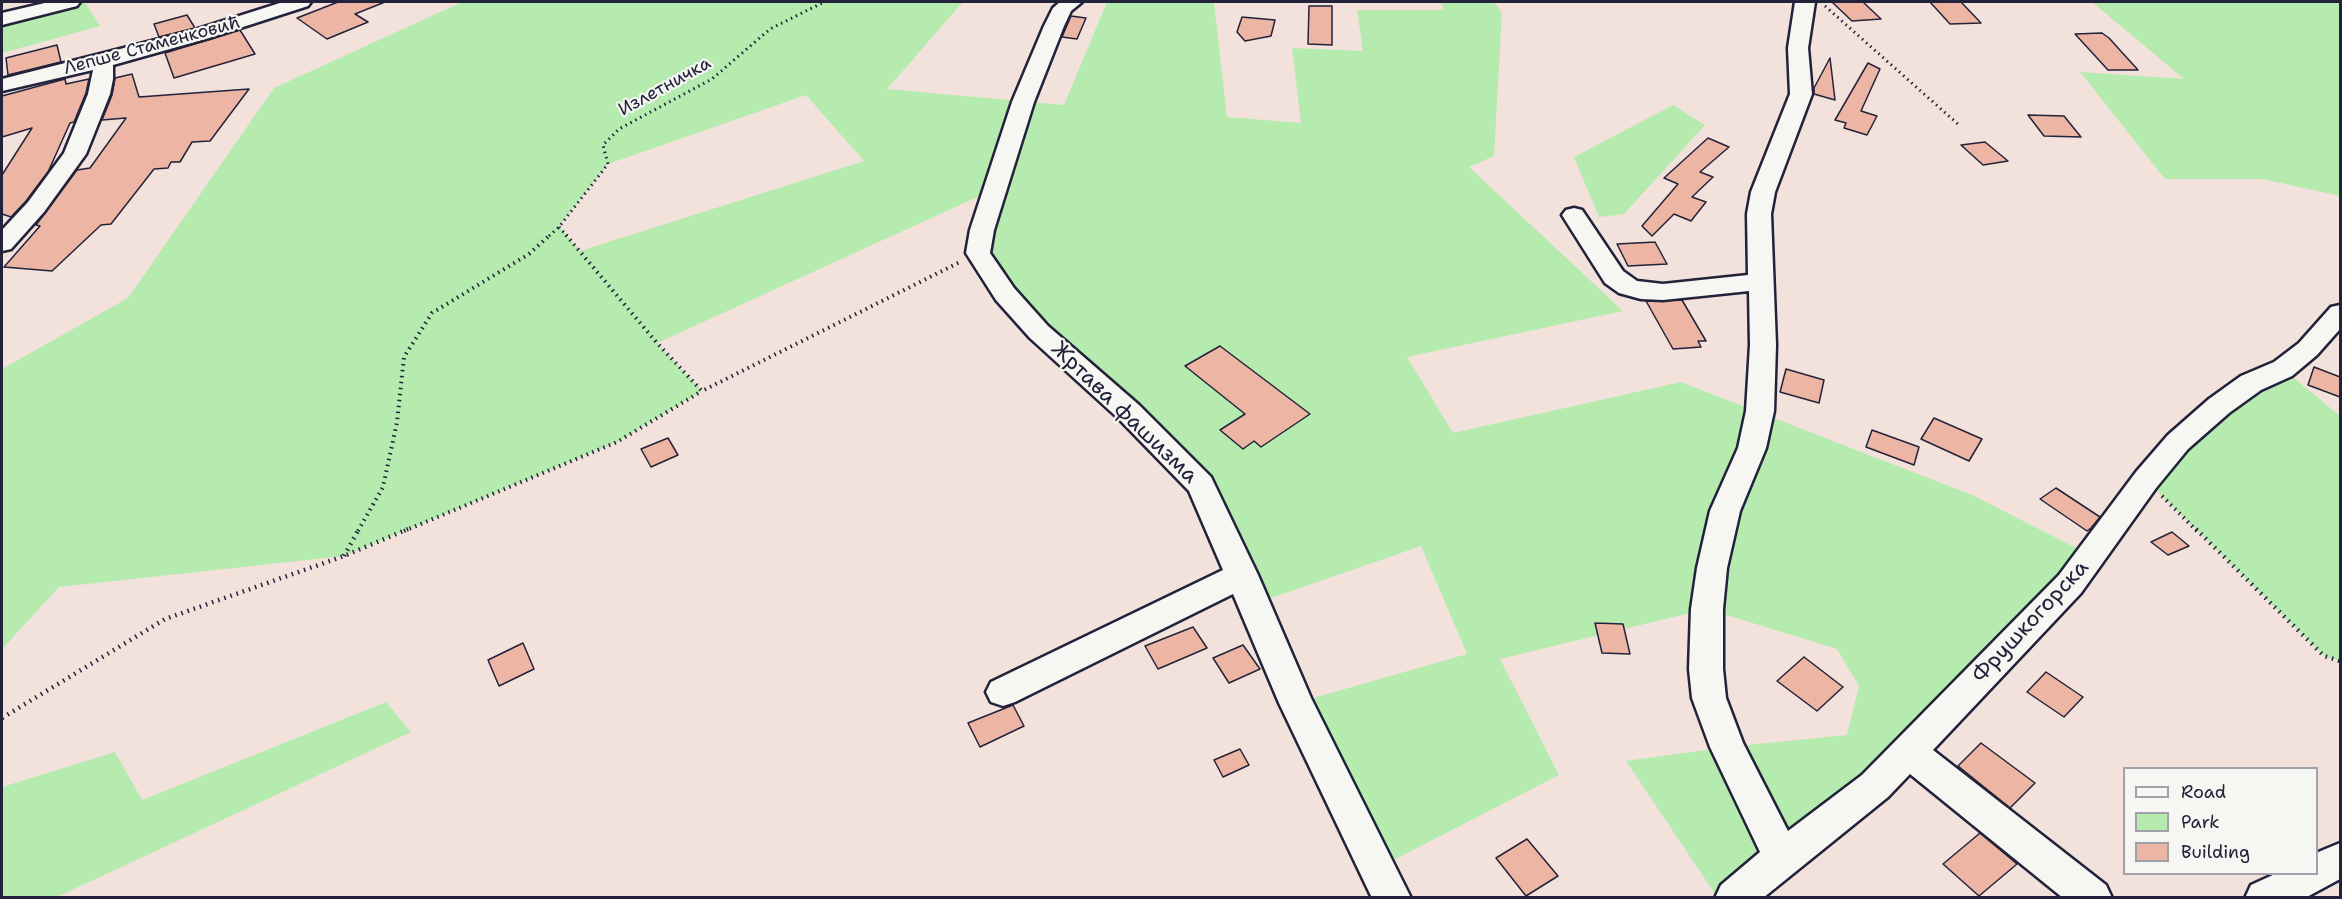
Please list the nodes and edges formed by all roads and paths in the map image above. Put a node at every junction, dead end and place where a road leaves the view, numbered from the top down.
1 (70, 2) edge
2 (301, 2) edge
3 (824, 2) edge
4 (1072, 2) edge
5 (1805, 2) edge
6 (1820, 2) edge
7 (2, 19) edge
8 (103, 61) junction
9 (2, 86) edge
10 (1959, 125) dead end
11 (1574, 215) dead end
12 (559, 227) junction
13 (2, 244) edge
14 (978, 253) junction
15 (1761, 282) junction
16 (2340, 313) edge
17 (702, 391) junction
18 (2146, 480) junction
19 (344, 556) junction
20 (1242, 575) junction
21 (2340, 661) edge
22 (1003, 692) dead end
23 (2, 718) edge
24 (1909, 752) junction
25 (1782, 857) junction
26 (2340, 861) edge
27 (2318, 872) edge
28 (2311, 875) edge
29 (1392, 897) edge
30 (1734, 897) edge
31 (2093, 897) edge
32 (2264, 897) edge

1 - 7 street
2 - 8 street, Лепше Стаменковић
3 - 12 path, Излетничка
4 - 14 street
5 - 15 street
6 - 10 path
8 - 9 street, Лепше Стаменковић
8 - 13 street
11 - 15 street
12 - 17 path
12 - 19 path
14 - 17 path
14 - 20 street, Жртава фашизма
15 - 25 street
16 - 18 street, Фрушкогорска
17 - 19 path
18 - 21 path
18 - 24 street, Фрушкогорска
19 - 23 path
20 - 22 street
20 - 29 street, Жртава фашизма
24 - 25 street, Фрушкогорска
24 - 31 street
25 - 30 street, Фрушкогорска
26 - 27 street
28 - 32 street

